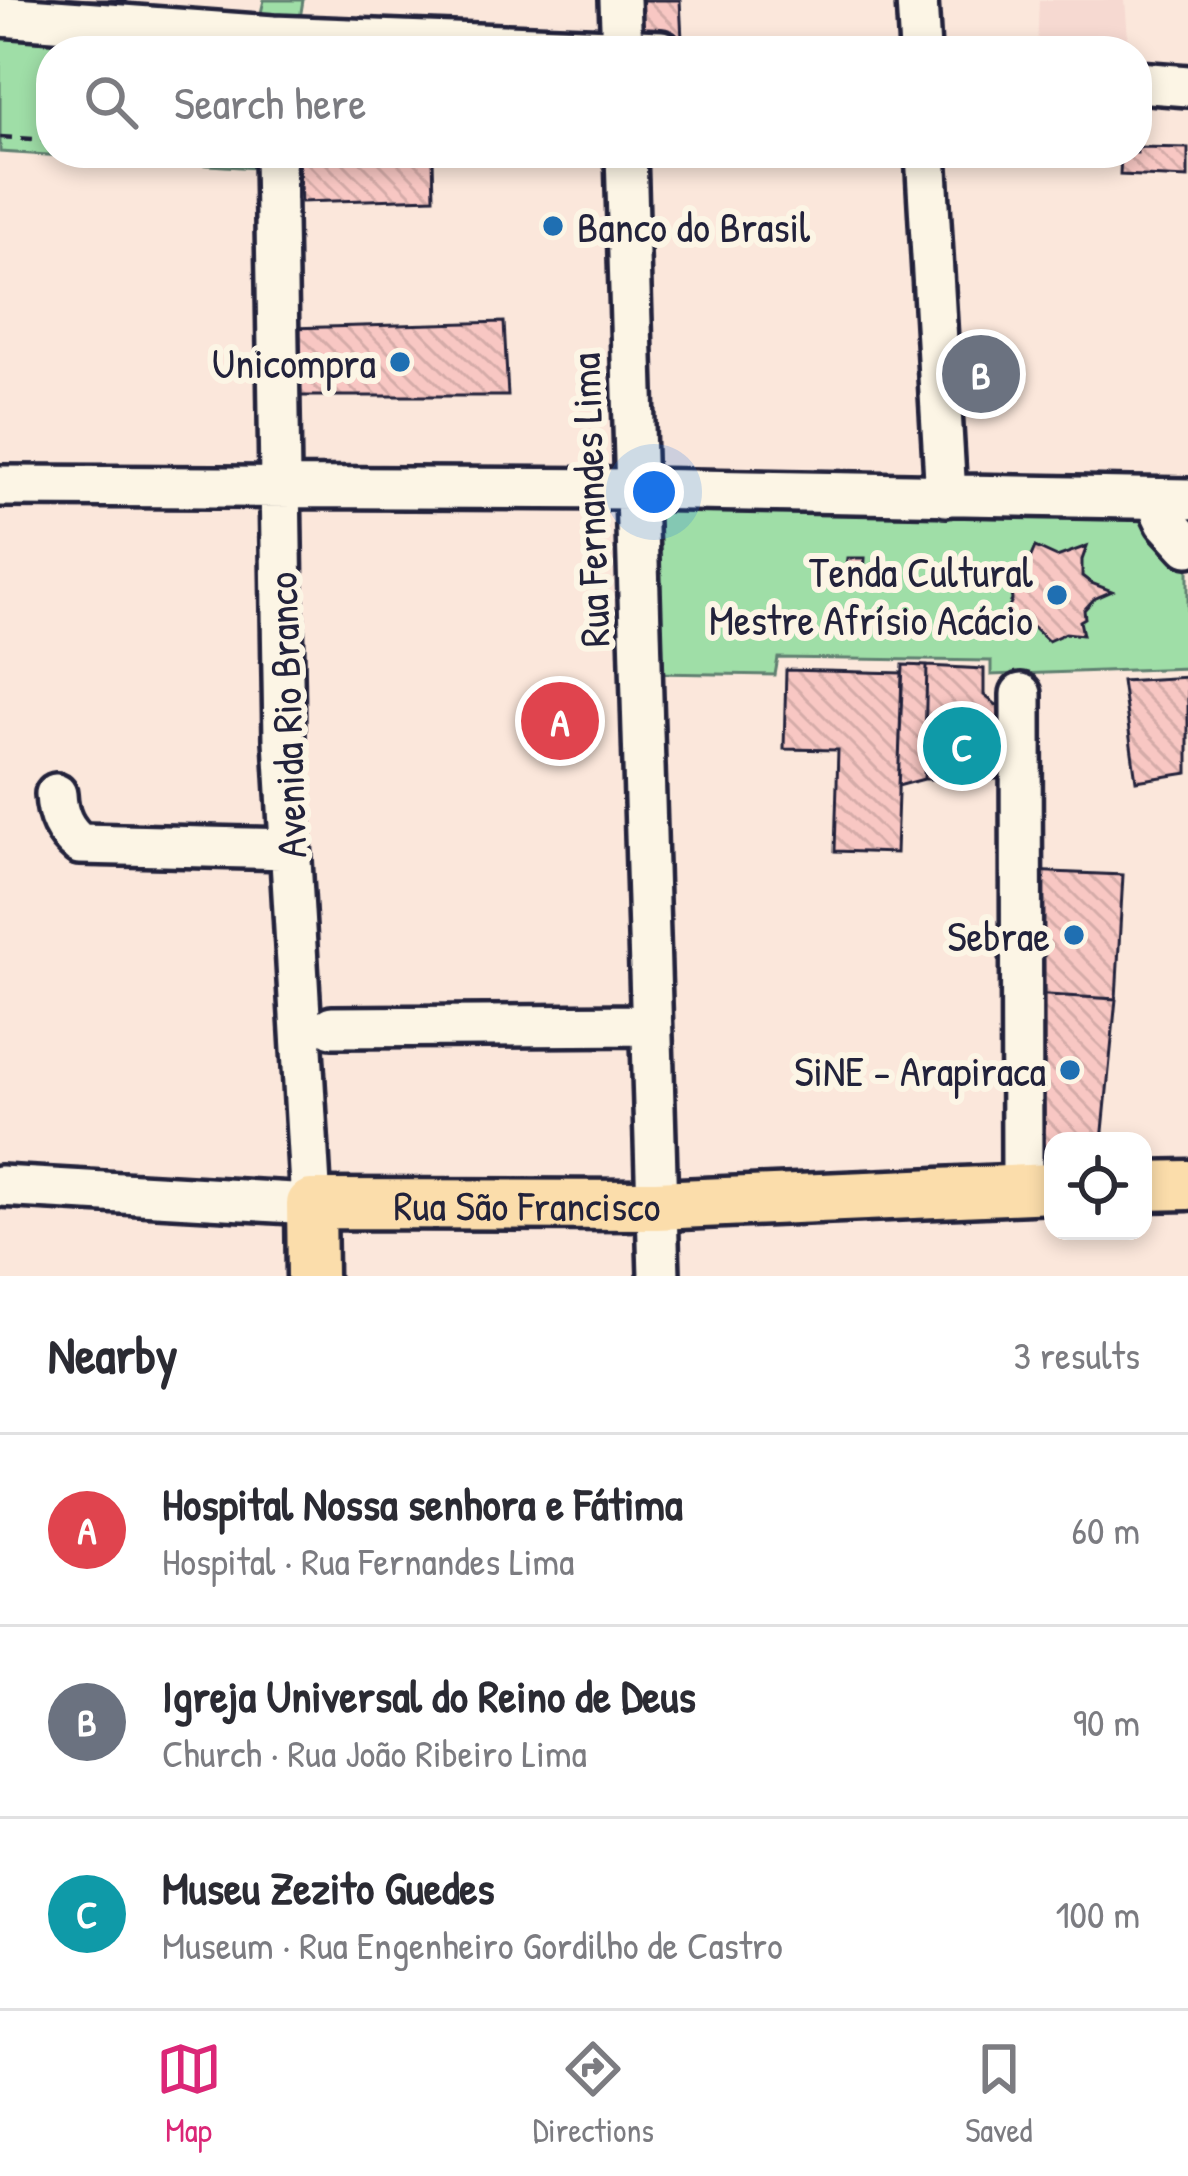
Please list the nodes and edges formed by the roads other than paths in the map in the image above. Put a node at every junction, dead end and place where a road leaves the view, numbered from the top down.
1 (620, 0) edge
2 (917, 0) edge
3 (0, 16) edge
4 (276, 29) edge
5 (396, 36) edge
6 (631, 36) edge
7 (919, 36) edge
8 (1152, 83) edge
9 (1188, 86) edge
10 (275, 168) edge
11 (626, 168) edge
12 (927, 168) edge
13 (0, 486) edge
14 (279, 489) junction
15 (637, 489) junction
16 (946, 496) junction
17 (1171, 499) edge
18 (1188, 545) edge
19 (1021, 694) dead end
20 (56, 794) dead end
21 (290, 850) junction
22 (651, 1025) junction
23 (332, 1027) dead end
24 (1188, 1185) edge
25 (0, 1186) edge
26 (1152, 1186) edge
27 (1038, 1189) edge
28 (311, 1204) junction
29 (656, 1204) junction
30 (312, 1276) edge
31 (659, 1276) edge

1 - 6 street
2 - 7 street
3 - 4 street
4 - 5 street
8 - 9 street
10 - 14 street, Avenida Rio Branco
11 - 15 street, Rua Fernandes Lima
12 - 16 street
13 - 14 street
14 - 15 street
14 - 21 street, Avenida Rio Branco
15 - 16 street
15 - 22 street, Rua Fernandes Lima
16 - 17 street
17 - 18 street
19 - 27 street
20 - 21 street
21 - 28 street, Avenida Rio Branco
22 - 23 street
22 - 29 street, Rua Fernandes Lima
24 - 26 main road
25 - 28 street, Rua São Francisco
27 - 29 main road, Rua São Francisco
28 - 29 main road, Rua São Francisco
28 - 30 main road, Avenida Rio Branco
29 - 31 street, Rua Fernandes Lima

